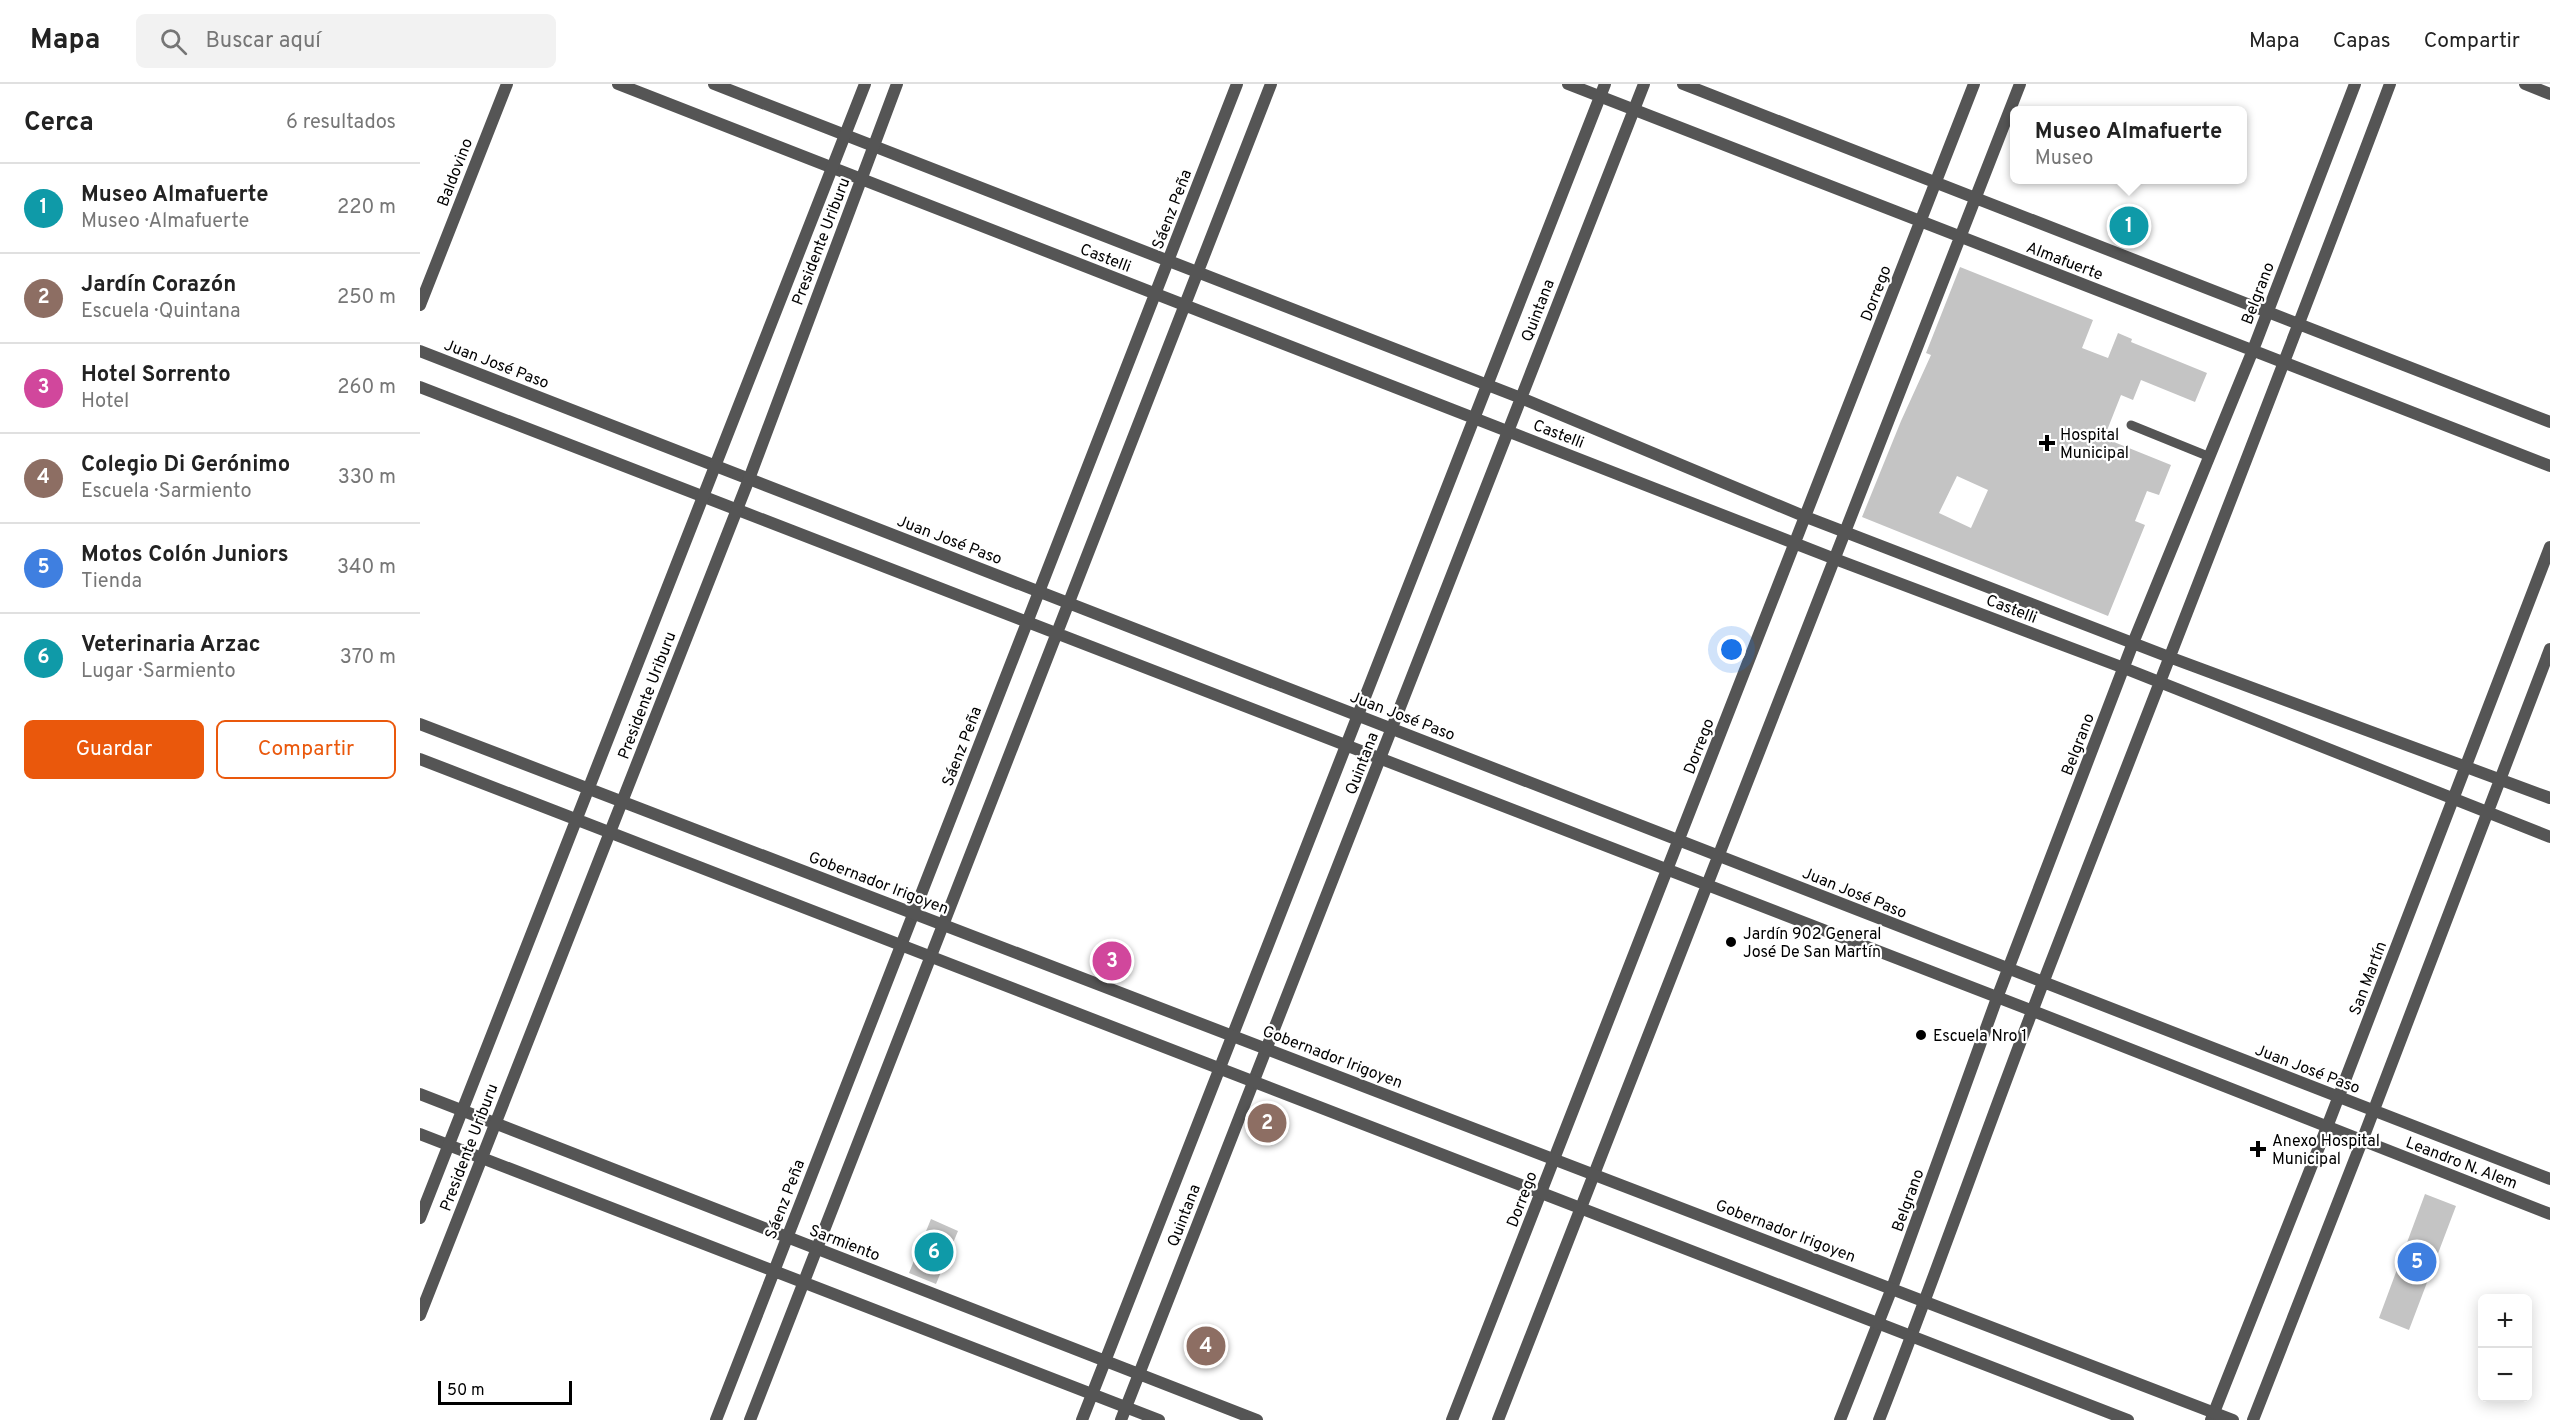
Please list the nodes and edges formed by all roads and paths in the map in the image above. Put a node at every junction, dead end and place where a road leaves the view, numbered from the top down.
1 (507, 84) edge
2 (618, 84) edge
3 (714, 84) edge
4 (866, 84) edge
5 (897, 84) edge
6 (1237, 84) edge
7 (1271, 84) edge
8 (1568, 84) edge
9 (1605, 84) edge
10 (1644, 84) edge
11 (1683, 84) edge
12 (1974, 84) edge
13 (2020, 84) edge
14 (2355, 84) edge
15 (2390, 84) edge
16 (2525, 84) edge
17 (2550, 94) edge
18 (1600, 96) junction
19 (2011, 106) edge
20 (2010, 109) edge
21 (1634, 110) junction
22 (846, 135) junction
23 (872, 147) junction
24 (833, 168) junction
25 (861, 180) junction
26 (1936, 182) junction
27 (1975, 198) junction
28 (1921, 221) junction
29 (1960, 237) junction
30 (1168, 261) junction
31 (1198, 272) junction
32 (1155, 293) junction
33 (420, 305) edge
34 (1185, 305) junction
35 (2268, 312) junction
36 (2299, 324) junction
37 (420, 351) edge
38 (2253, 351) junction
39 (2285, 363) junction
40 (1487, 384) junction
41 (420, 387) edge
42 (1521, 398) junction
43 (1474, 418) junction
44 (2550, 422) edge
45 (2131, 425) dead end
46 (1508, 431) junction
47 (2210, 457) junction
48 (716, 466) junction
49 (2550, 466) edge
50 (749, 478) junction
51 (704, 497) junction
52 (737, 510) junction
53 (1806, 517) junction
54 (1844, 532) junction
55 (1795, 543) junction
56 (2550, 547) edge
57 (1835, 559) junction
58 (1039, 591) junction
59 (1069, 603) junction
60 (1027, 623) junction
61 (1056, 634) junction
62 (2133, 643) junction
63 (2550, 649) edge
64 (2169, 657) junction
65 (2124, 668) junction
66 (2161, 684) junction
67 (1358, 715) junction
68 (420, 724) edge
69 (1392, 728) junction
70 (1346, 746) junction
71 (420, 759) edge
72 (1380, 759) junction
73 (2467, 765) junction
74 (2500, 778) junction
75 (588, 790) junction
76 (2550, 798) edge
77 (2453, 800) junction
78 (622, 802) junction
79 (2487, 813) junction
80 (576, 820) junction
81 (609, 833) junction
82 (2550, 837) edge
83 (1679, 840) junction
84 (1719, 856) junction
85 (1667, 871) junction
86 (1707, 886) junction
87 (914, 913) junction
88 (943, 925) junction
89 (901, 946) junction
90 (931, 957) junction
91 (2008, 970) junction
92 (2043, 984) junction
93 (1997, 998) junction
94 (2032, 1011) junction
95 (1233, 1036) junction
96 (1267, 1048) junction
97 (1220, 1069) junction
98 (1253, 1082) junction
99 (420, 1094) edge
100 (2339, 1097) junction
101 (2373, 1110) junction
102 (462, 1111) junction
103 (495, 1124) junction
104 (2327, 1127) junction
105 (420, 1134) edge
106 (2362, 1141) junction
107 (449, 1145) junction
108 (482, 1158) junction
109 (1554, 1158) junction
110 (1594, 1174) junction
111 (2550, 1179) edge
112 (1541, 1193) junction
113 (1581, 1208) junction
114 (2550, 1214) edge
115 (420, 1218) edge
116 (787, 1237) junction
117 (817, 1249) junction
118 (774, 1271) junction
119 (804, 1282) junction
120 (1892, 1288) junction
121 (1926, 1301) junction
122 (420, 1315) edge
123 (1878, 1323) junction
124 (1912, 1336) junction
125 (1105, 1361) junction
126 (1139, 1374) junction
127 (1093, 1394) junction
128 (1126, 1407) junction
129 (2212, 1416) edge
130 (716, 1420) edge
131 (750, 1420) edge
132 (1082, 1420) edge
133 (1121, 1420) edge
134 (1159, 1420) edge
135 (1257, 1420) edge
136 (1452, 1420) edge
137 (1498, 1420) edge
138 (1840, 1420) edge
139 (1879, 1420) edge
140 (2128, 1420) edge
141 (2233, 1420) edge
142 (2253, 1420) edge

1 - 33 street, Baldovino
2 - 24 street, Castelli
3 - 22 street, Castelli
4 - 22 street, Presidente Uriburu
5 - 23 street, Presidente Uriburu
6 - 30 street, Sáenz Peña
7 - 31 street
8 - 18 street, Almafuerte
9 - 18 street, Quintana
10 - 21 street, Quintana
11 - 26 street, Almafuerte
12 - 26 street, Dorrego
13 - 19 street
14 - 35 street, Belgrano
15 - 36 street
16 - 17 street
18 - 21 street, Almafuerte
18 - 40 street, Quintana
20 - 27 street
21 - 28 street, Almafuerte
21 - 42 street, Quintana
22 - 23 street, Castelli
22 - 24 street, Presidente Uriburu
23 - 25 street, Presidente Uriburu
23 - 30 street, Castelli
24 - 25 street, Castelli
24 - 48 street, Presidente Uriburu
25 - 32 street, Castelli
25 - 50 street, Presidente Uriburu
26 - 27 street, Almafuerte
26 - 28 street, Dorrego
27 - 29 street
27 - 35 street, Almafuerte
28 - 29 street, Almafuerte
28 - 53 street, Dorrego
29 - 38 street, Almafuerte
29 - 54 street
30 - 31 street, Castelli
30 - 32 street, Sáenz Peña
31 - 34 street
31 - 40 street, Castelli
32 - 34 street, Castelli
32 - 58 street, Sáenz Peña
34 - 43 street, Castelli
34 - 59 street
35 - 36 street, Almafuerte
35 - 38 street, Belgrano
36 - 39 street
36 - 44 street, Almafuerte
37 - 48 street, Juan José Paso
38 - 39 street, Almafuerte
38 - 47 street, Belgrano
39 - 49 street, Almafuerte
39 - 64 street
40 - 42 street, Castelli
40 - 43 street, Quintana
41 - 51 street
42 - 46 street, Quintana
42 - 53 street, Castelli
43 - 46 street, Castelli
43 - 67 street, Quintana
45 - 47 lane
46 - 55 street, Castelli
46 - 69 street, Quintana
47 - 62 street, Belgrano
48 - 50 street, Juan José Paso
48 - 51 street, Presidente Uriburu
50 - 52 street, Presidente Uriburu
50 - 58 street, Juan José Paso
51 - 52 street
51 - 75 street, Presidente Uriburu
52 - 60 street
52 - 78 street, Presidente Uriburu
53 - 54 street, Castelli
53 - 55 street, Dorrego
54 - 57 street
54 - 62 street, Castelli
55 - 57 street, Castelli
55 - 83 street, Dorrego
56 - 73 street, San Martín
57 - 65 street, Castelli
57 - 84 street
58 - 59 street, Juan José Paso
58 - 60 street, Sáenz Peña
59 - 61 street
59 - 67 street, Juan José Paso
60 - 61 street
60 - 87 street, Sáenz Peña
61 - 70 street
61 - 88 street
62 - 64 street, Castelli
62 - 65 street, Belgrano
63 - 74 street
64 - 66 street
64 - 73 street, Castelli
65 - 66 street, Castelli
65 - 91 street, Belgrano
66 - 77 street, Castelli
66 - 92 street
67 - 69 street, Juan José Paso
67 - 70 street, Quintana
68 - 75 street, Gobernador Irigoyen
69 - 72 street, Quintana
69 - 83 street, Juan José Paso
70 - 72 street
70 - 95 street, Quintana
71 - 80 street
72 - 85 street
72 - 96 street, Quintana
73 - 74 street, Castelli
73 - 77 street, San Martín
74 - 76 street, Castelli
74 - 79 street
75 - 78 street, Gobernador Irigoyen
75 - 80 street, Presidente Uriburu
77 - 79 street, Castelli
77 - 100 street, San Martín
78 - 81 street, Presidente Uriburu
78 - 87 street, Gobernador Irigoyen
79 - 82 street, Castelli
79 - 101 street
80 - 81 street
80 - 102 street, Presidente Uriburu
81 - 89 street
81 - 103 street, Presidente Uriburu
83 - 84 street, Juan José Paso
83 - 85 street, Dorrego
84 - 86 street
84 - 91 street, Juan José Paso
85 - 86 street
85 - 109 street, Dorrego
86 - 93 street
86 - 110 street
87 - 88 street, Gobernador Irigoyen
87 - 89 street, Sáenz Peña
88 - 90 street
88 - 95 street, Gobernador Irigoyen
89 - 90 street
89 - 116 street, Sáenz Peña
90 - 97 street
90 - 117 street
91 - 92 street, Juan José Paso
91 - 93 street, Belgrano
92 - 94 street
92 - 100 street, Juan José Paso
93 - 94 street
93 - 120 street, Belgrano
94 - 104 street
94 - 121 street
95 - 96 street, Gobernador Irigoyen
95 - 97 street, Quintana
96 - 98 street, Quintana
96 - 109 street, Gobernador Irigoyen
97 - 98 street
97 - 125 street, Quintana
98 - 112 street
98 - 126 street, Quintana
99 - 102 street, Sarmiento
100 - 101 street, Juan José Paso
100 - 104 street, San Martín
101 - 106 street
101 - 111 street, Leandro N. Alem
102 - 103 street, Sarmiento
102 - 107 street, Presidente Uriburu
103 - 108 street, Presidente Uriburu
103 - 116 street, Sarmiento
104 - 106 street
104 - 129 street, San Martín
105 - 107 street
106 - 114 street, Leandro N. Alem
106 - 142 street
107 - 108 street
107 - 115 street, Presidente Uriburu
108 - 118 street
108 - 122 street, Presidente Uriburu
109 - 110 street, Gobernador Irigoyen
109 - 112 street, Dorrego
110 - 113 street
110 - 120 street, Gobernador Irigoyen
112 - 113 street
112 - 136 street, Dorrego
113 - 123 street
113 - 137 street
116 - 117 street, Sarmiento
116 - 118 street, Sáenz Peña
117 - 119 street
117 - 125 street, Sarmiento
118 - 119 street
118 - 130 street, Sáenz Peña
119 - 127 street
119 - 131 street
120 - 121 street, Gobernador Irigoyen
120 - 123 street, Belgrano
121 - 124 street
121 - 129 street, Gobernador Irigoyen
123 - 124 street
123 - 138 street, Belgrano
124 - 139 street
124 - 140 street
125 - 126 street, Sarmiento
125 - 127 street, Quintana
126 - 128 street, Quintana
126 - 135 street, Sarmiento
127 - 128 street
127 - 132 street, Quintana
128 - 133 street, Quintana
128 - 134 street
129 - 141 street, Gobernador Irigoyen

